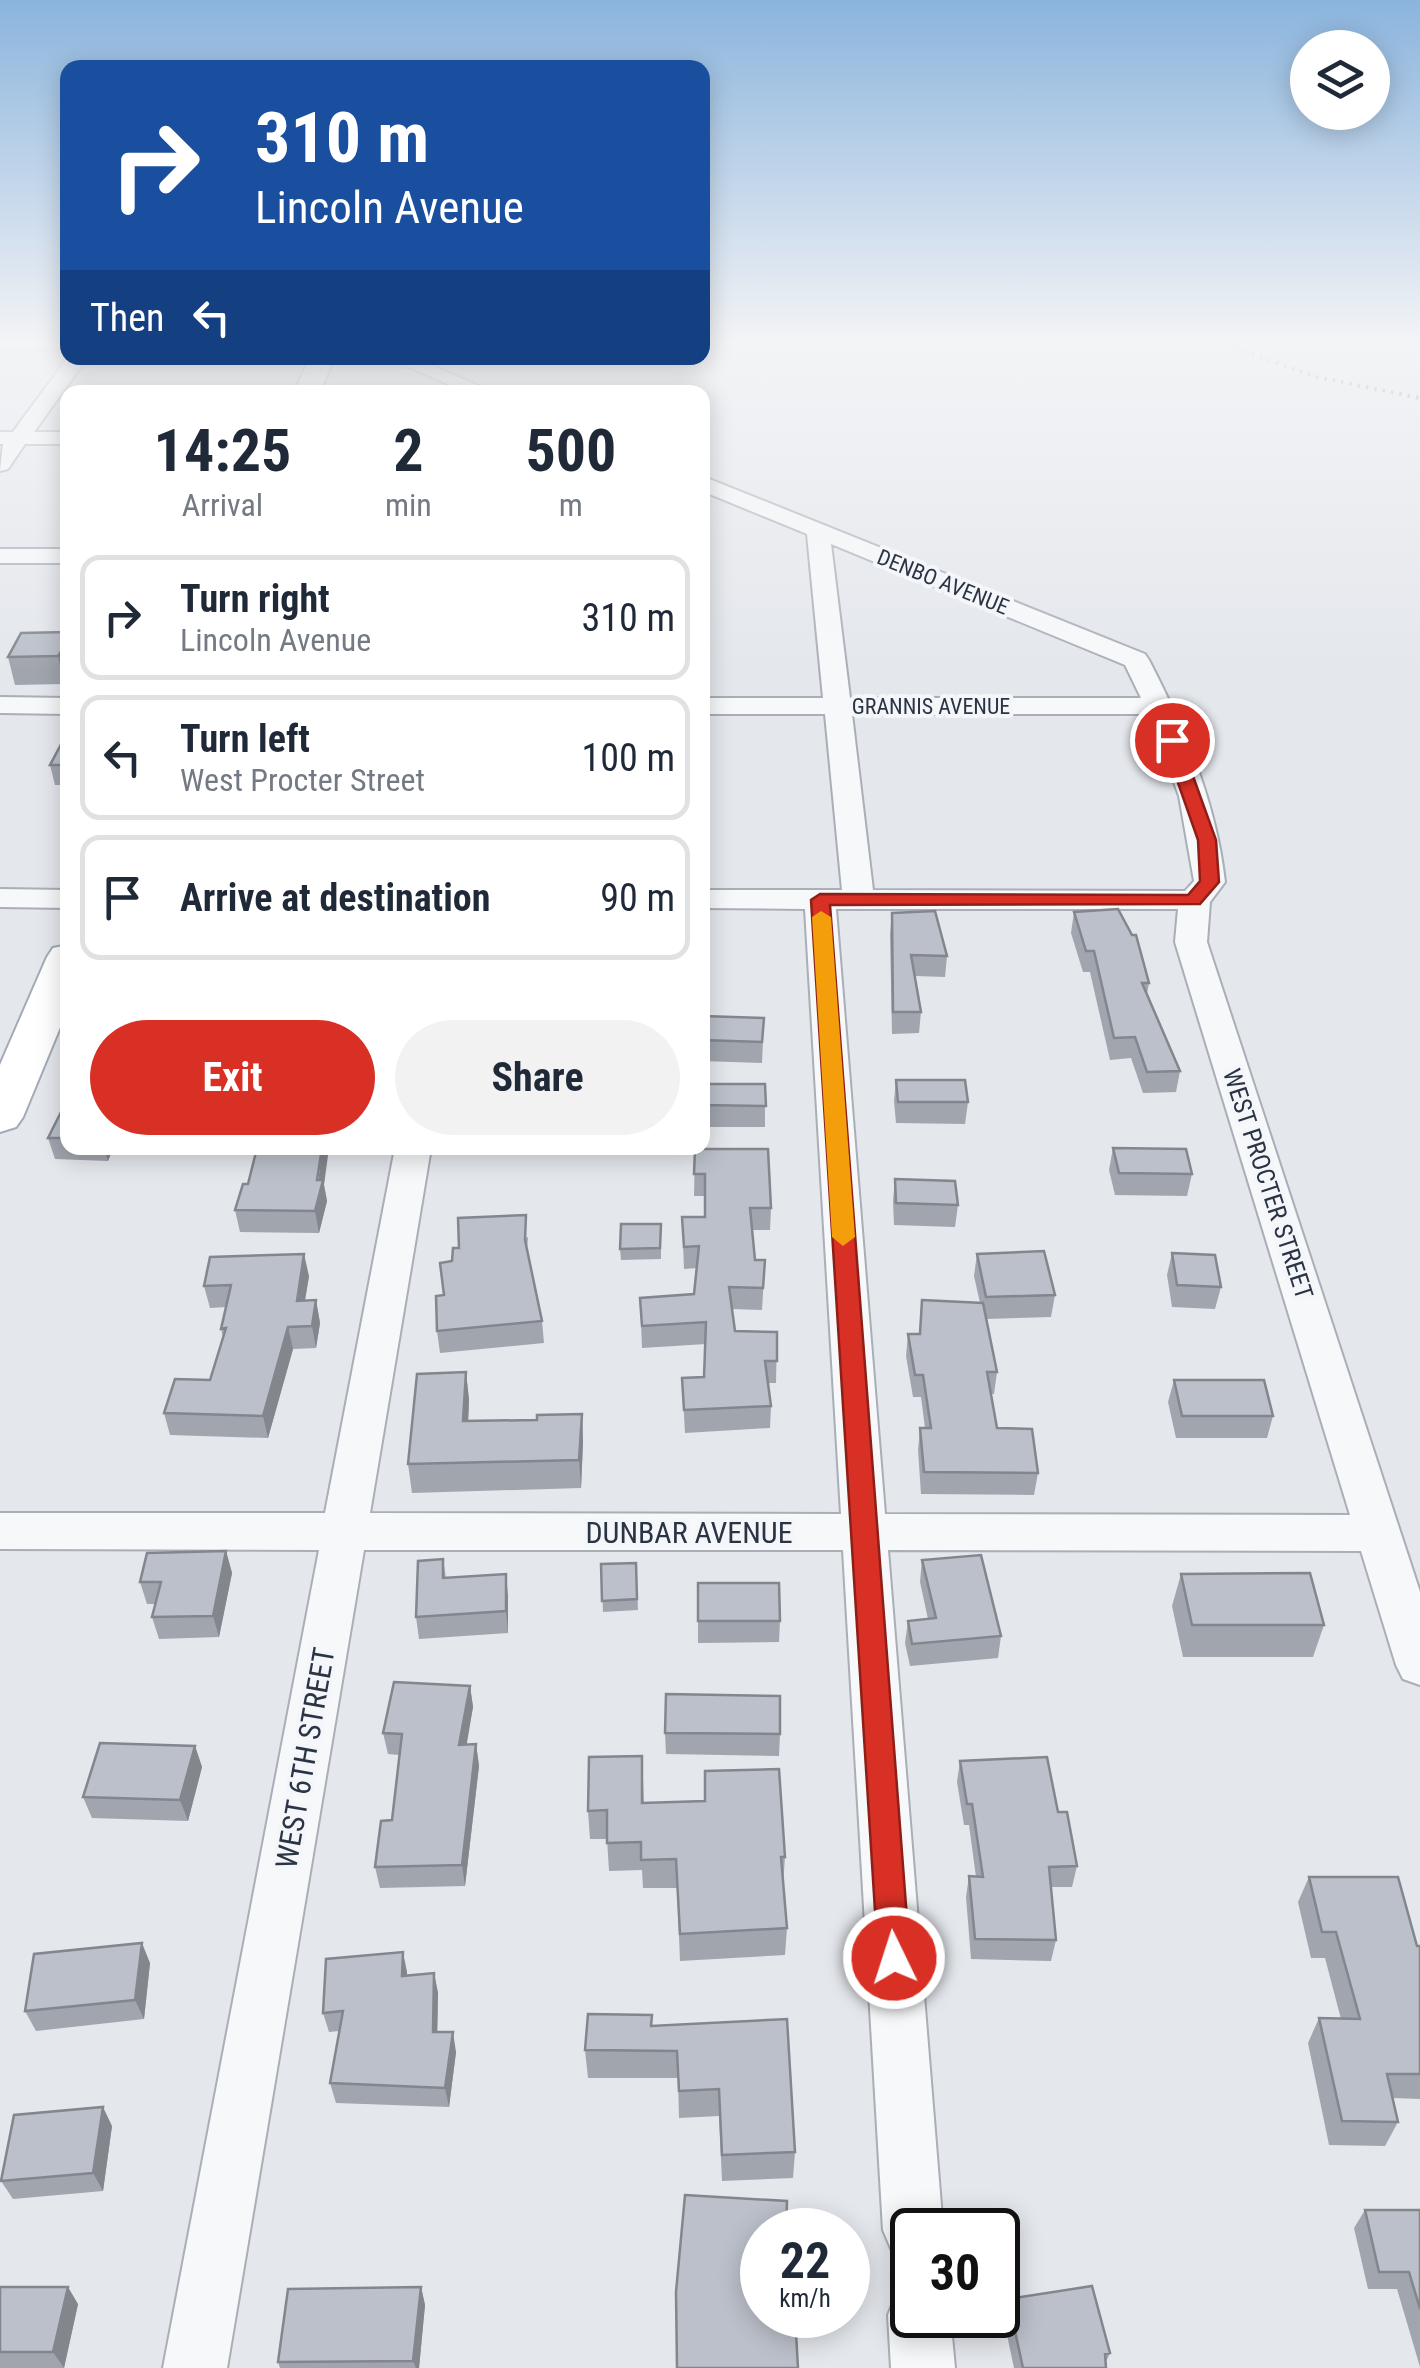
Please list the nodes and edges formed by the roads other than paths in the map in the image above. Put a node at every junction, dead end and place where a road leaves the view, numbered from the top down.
1 (710, 486) edge
2 (818, 531) junction
3 (0, 556) edge
4 (60, 556) edge
5 (0, 706) edge
6 (60, 706) edge
7 (710, 706) edge
8 (840, 706) junction
9 (1160, 706) junction
10 (0, 898) edge
11 (60, 898) edge
12 (710, 900) edge
13 (839, 900) junction
14 (1194, 900) junction
15 (60, 976) edge
16 (0, 1117) edge
17 (412, 1155) edge
18 (0, 1531) edge
19 (345, 1531) junction
20 (864, 1532) junction
21 (1378, 1533) junction
22 (1420, 1664) edge
23 (911, 2208) edge
24 (921, 2338) edge
25 (196, 2368) edge
26 (923, 2368) edge

1 - 2 street, DENBO AVENUE
2 - 8 street
2 - 9 street, DENBO AVENUE
3 - 4 street
5 - 6 street
7 - 8 street, GRANNIS AVENUE
8 - 9 street, GRANNIS AVENUE
8 - 13 street
9 - 14 street, WEST PROCTER STREET
10 - 11 street
12 - 13 street
13 - 14 street
13 - 20 street
14 - 21 street, WEST PROCTER STREET
15 - 16 main road
17 - 19 street, WEST 6TH STREET
18 - 19 street, DUNBAR AVENUE
19 - 20 street, DUNBAR AVENUE
19 - 25 street, WEST 6TH STREET
20 - 21 street, DUNBAR AVENUE
20 - 23 street
21 - 22 street, WEST PROCTER STREET
24 - 26 street

